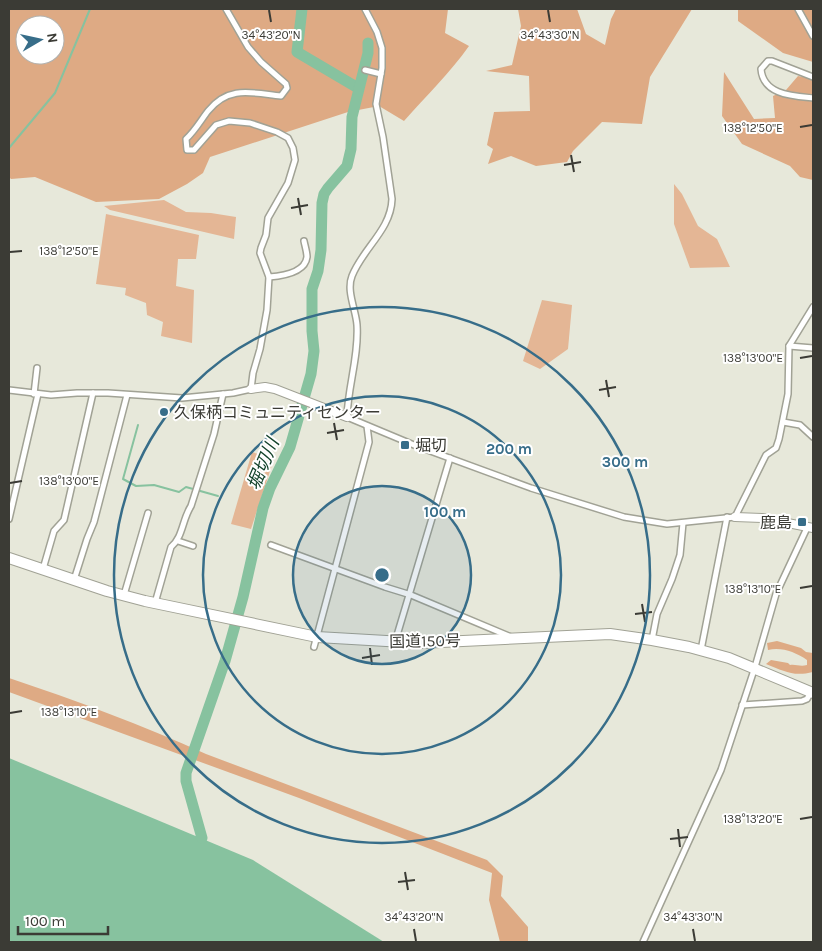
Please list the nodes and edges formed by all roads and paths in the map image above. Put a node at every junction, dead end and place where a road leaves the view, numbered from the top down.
1 (226, 9) edge
2 (365, 9) edge
3 (798, 9) edge
4 (813, 36) edge
5 (365, 70) dead end
6 (381, 74) junction
7 (813, 77) edge
8 (813, 98) edge
9 (304, 241) dead end
10 (269, 276) junction
11 (813, 307) edge
12 (788, 346) junction
13 (813, 348) edge
14 (37, 368) dead end
15 (252, 389) junction
16 (9, 390) edge
17 (93, 393) junction
18 (36, 394) junction
19 (223, 394) junction
20 (127, 395) junction
21 (347, 417) junction
22 (783, 422) junction
23 (367, 426) junction
24 (813, 437) edge
25 (450, 458) junction
26 (148, 513) dead end
27 (731, 517) junction
28 (9, 519) edge
29 (683, 523) junction
30 (810, 528) edge
31 (178, 541) junction
32 (271, 545) dead end
33 (193, 546) dead end
34 (9, 558) edge
35 (336, 568) junction
36 (43, 569) junction
37 (74, 580) junction
38 (124, 595) junction
39 (410, 595) junction
40 (155, 603) junction
41 (514, 638) junction
42 (652, 640) junction
43 (316, 642) junction
44 (395, 642) junction
45 (700, 650) junction
46 (754, 667) junction
47 (813, 691) edge
48 (742, 705) junction
49 (643, 942) edge

1 - 10 street
2 - 6 street
3 - 4 street
5 - 6 street
6 - 21 street
7 - 8 street
9 - 10 street
10 - 15 street
11 - 12 street
12 - 13 street
12 - 22 street
14 - 18 street
15 - 19 street
15 - 21 street
16 - 18 street
17 - 18 street
17 - 20 street
17 - 36 street
18 - 28 street
19 - 20 street
19 - 31 street
20 - 37 street
21 - 23 street
22 - 24 street
22 - 27 street
23 - 25 street
23 - 35 street
25 - 29 street
25 - 39 street
26 - 38 street
27 - 29 street
27 - 30 street
27 - 45 street
29 - 42 street
30 - 46 street
31 - 33 street
31 - 40 street
32 - 35 street
34 - 36 highway, 国道150号
35 - 39 street
35 - 43 street
36 - 37 highway, 国道150号
37 - 38 highway, 国道150号
38 - 40 highway, 国道150号
39 - 41 street
39 - 44 street
40 - 43 highway, 国道150号
41 - 42 highway, 国道150号
41 - 44 highway, 国道150号
42 - 45 highway, 国道150号
43 - 44 highway, 国道150号
45 - 46 highway, 国道150号
46 - 47 highway, 国道150号
46 - 48 street
47 - 48 street
48 - 49 street

